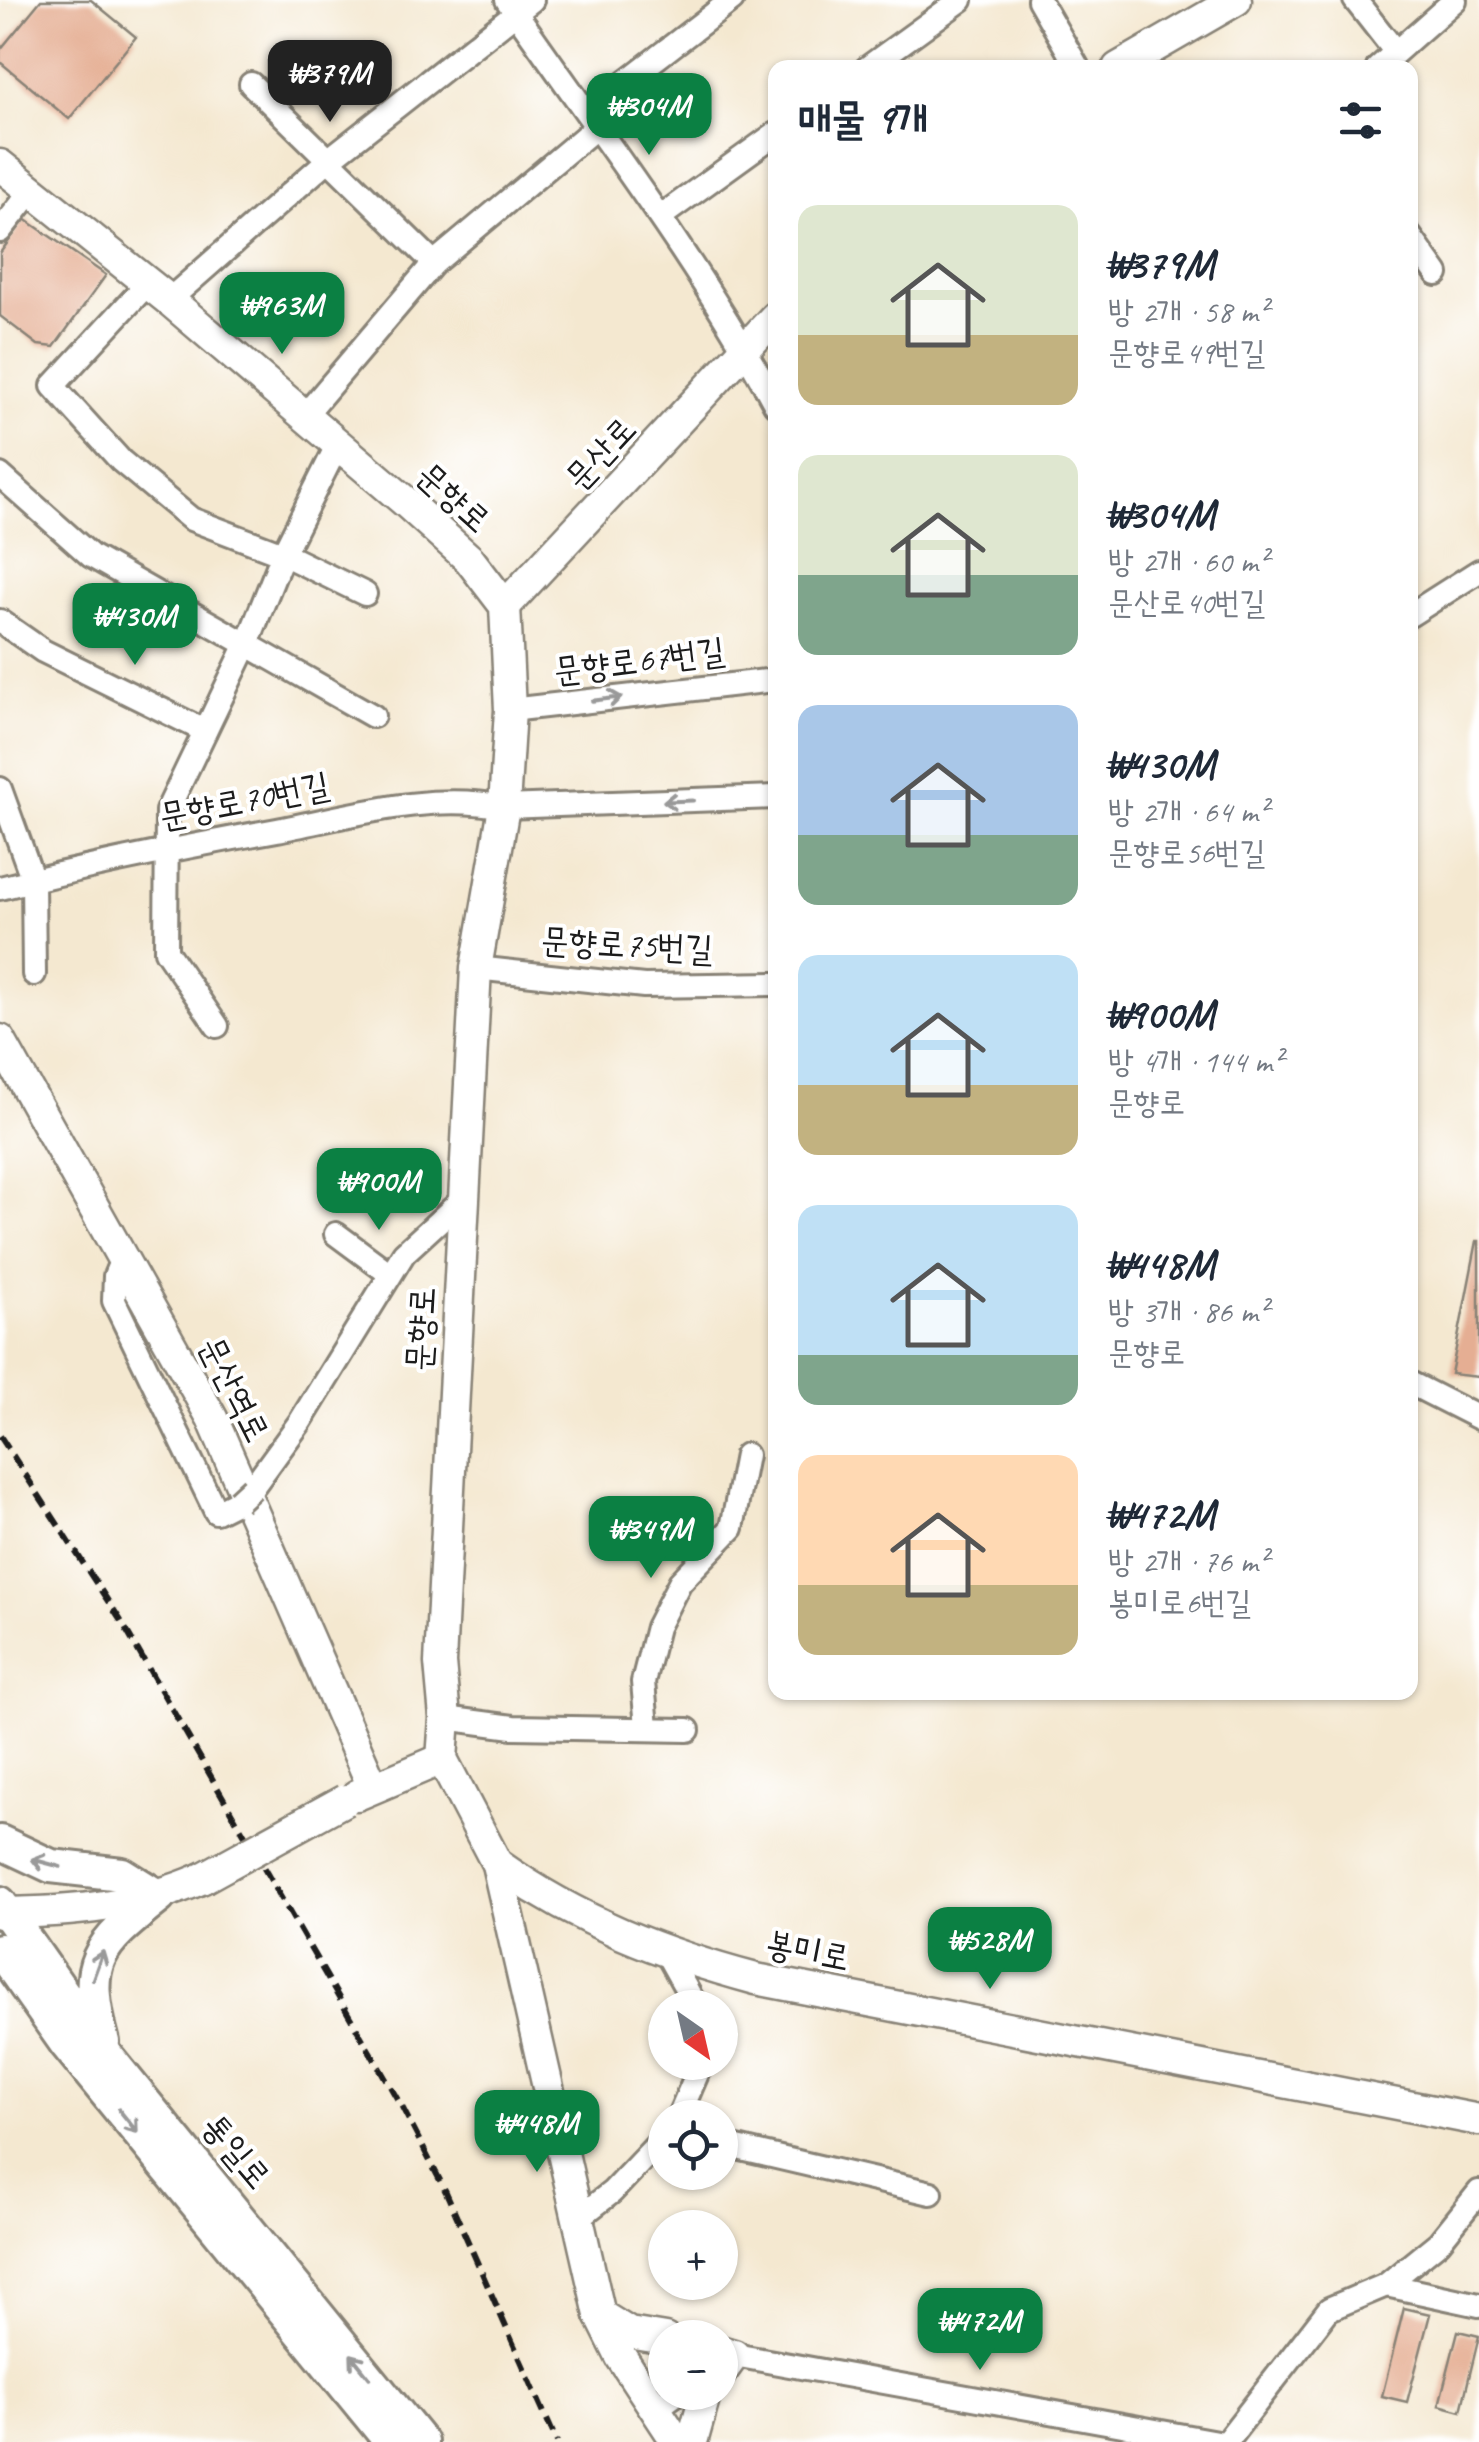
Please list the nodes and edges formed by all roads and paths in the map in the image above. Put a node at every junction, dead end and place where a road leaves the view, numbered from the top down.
1 (732, 0) edge
2 (961, 0) edge
3 (1039, 0) edge
4 (1236, 0) edge
5 (1355, 0) edge
6 (1455, 0) edge
7 (518, 4) edge
8 (1386, 59) edge
9 (878, 60) edge
10 (1073, 60) edge
11 (1132, 60) edge
12 (251, 84) dead end
13 (592, 120) junction
14 (768, 139) edge
15 (327, 161) junction
16 (0, 166) edge
17 (31, 192) junction
18 (660, 216) junction
19 (0, 230) edge
20 (1418, 247) edge
21 (434, 264) junction
22 (1437, 274) dead end
23 (158, 292) junction
24 (768, 324) edge
25 (744, 347) junction
26 (768, 391) edge
27 (305, 416) junction
28 (338, 444) junction
29 (0, 476) edge
30 (282, 554) junction
31 (1479, 571) edge
32 (365, 594) dead end
33 (505, 606) junction
34 (1418, 610) edge
35 (0, 620) edge
36 (247, 644) junction
37 (768, 681) edge
38 (510, 710) junction
39 (373, 716) dead end
40 (205, 731) junction
41 (0, 789) edge
42 (768, 797) edge
43 (504, 807) junction
44 (166, 851) junction
45 (32, 880) junction
46 (0, 888) edge
47 (476, 968) junction
48 (34, 974) dead end
49 (768, 984) edge
50 (217, 1026) dead end
51 (0, 1040) edge
52 (464, 1198) junction
53 (336, 1234) dead end
54 (122, 1259) junction
55 (390, 1274) junction
56 (1418, 1388) edge
57 (1479, 1418) edge
58 (746, 1455) dead end
59 (445, 1718) junction
60 (648, 1727) junction
61 (688, 1730) dead end
62 (442, 1759) junction
63 (359, 1794) junction
64 (0, 1842) edge
65 (497, 1864) junction
66 (159, 1897) junction
67 (2, 1910) edge
68 (0, 1950) edge
69 (668, 1956) junction
70 (0, 1986) edge
71 (687, 1990) edge
72 (67, 2045) junction
73 (107, 2056) junction
74 (1479, 2120) edge
75 (738, 2148) edge
76 (648, 2154) edge
77 (1479, 2192) edge
78 (930, 2193) dead end
79 (577, 2220) junction
80 (1386, 2285) junction
81 (1479, 2306) edge
82 (600, 2316) junction
83 (648, 2336) edge
84 (738, 2363) edge
85 (648, 2400) edge
86 (654, 2410) edge
87 (701, 2410) edge
88 (391, 2442) edge
89 (422, 2442) edge
90 (677, 2442) edge
91 (692, 2442) edge
92 (1217, 2442) edge
93 (1226, 2442) edge

1 - 13 street
2 - 9 street
3 - 10 street
4 - 11 street
5 - 8 street
6 - 8 street
7 - 13 street
7 - 15 street
12 - 15 street
13 - 18 street
13 - 21 street
14 - 18 street
15 - 21 street
15 - 23 street
16 - 17 street, 문향로
17 - 19 street
17 - 23 street, 문향로
18 - 25 street
20 - 22 street
21 - 27 street
23 - 27 street, 문향로
23 - 30 street
24 - 25 street, 문산로
25 - 26 street
25 - 33 street, 문산로
27 - 28 street, 문향로
28 - 30 street
28 - 33 street, 문향로
29 - 36 street
30 - 32 street
30 - 36 street
31 - 34 street
33 - 38 street, 문향로
35 - 40 street
36 - 39 street
36 - 40 street
38 -> 37 street, 문향로67번길
38 - 43 street, 문향로
40 - 44 street
41 - 45 street
42 -> 43 street, 문향로70번길
43 - 44 street, 문향로70번길
43 - 47 street, 문향로
44 - 45 street, 문향로70번길
44 - 50 street
45 - 46 street, 문향로70번길
45 - 48 street
47 - 49 street, 문향로75번길
47 - 52 street, 문향로
51 - 54 street, 문산역로
52 - 55 street
52 - 59 street, 문향로
53 - 55 street
54 - 55 street
54 - 63 street, 문산역로
56 - 57 street
58 - 60 street
59 - 60 street
59 - 62 street, 문향로
60 - 61 street
62 - 63 street
62 - 65 street
63 - 66 street, bridge
66 -> 64 main road
65 - 69 street, 봉미로
65 - 79 street
66 - 67 street
73 -> 66 main road
67 - 73 main road, 통일로
68 - 72 main road, 통일로
69 - 71 street
69 - 74 street, 봉미로
70 - 72 main road
72 -> 88 main road, 통일로
89 -> 73 main road, 통일로
75 - 78 street
76 - 79 street
77 - 80 street
79 - 82 street
80 - 81 street
80 - 93 street
82 - 83 street
82 - 85 street
84 - 92 street
86 - 90 street
87 - 91 street

